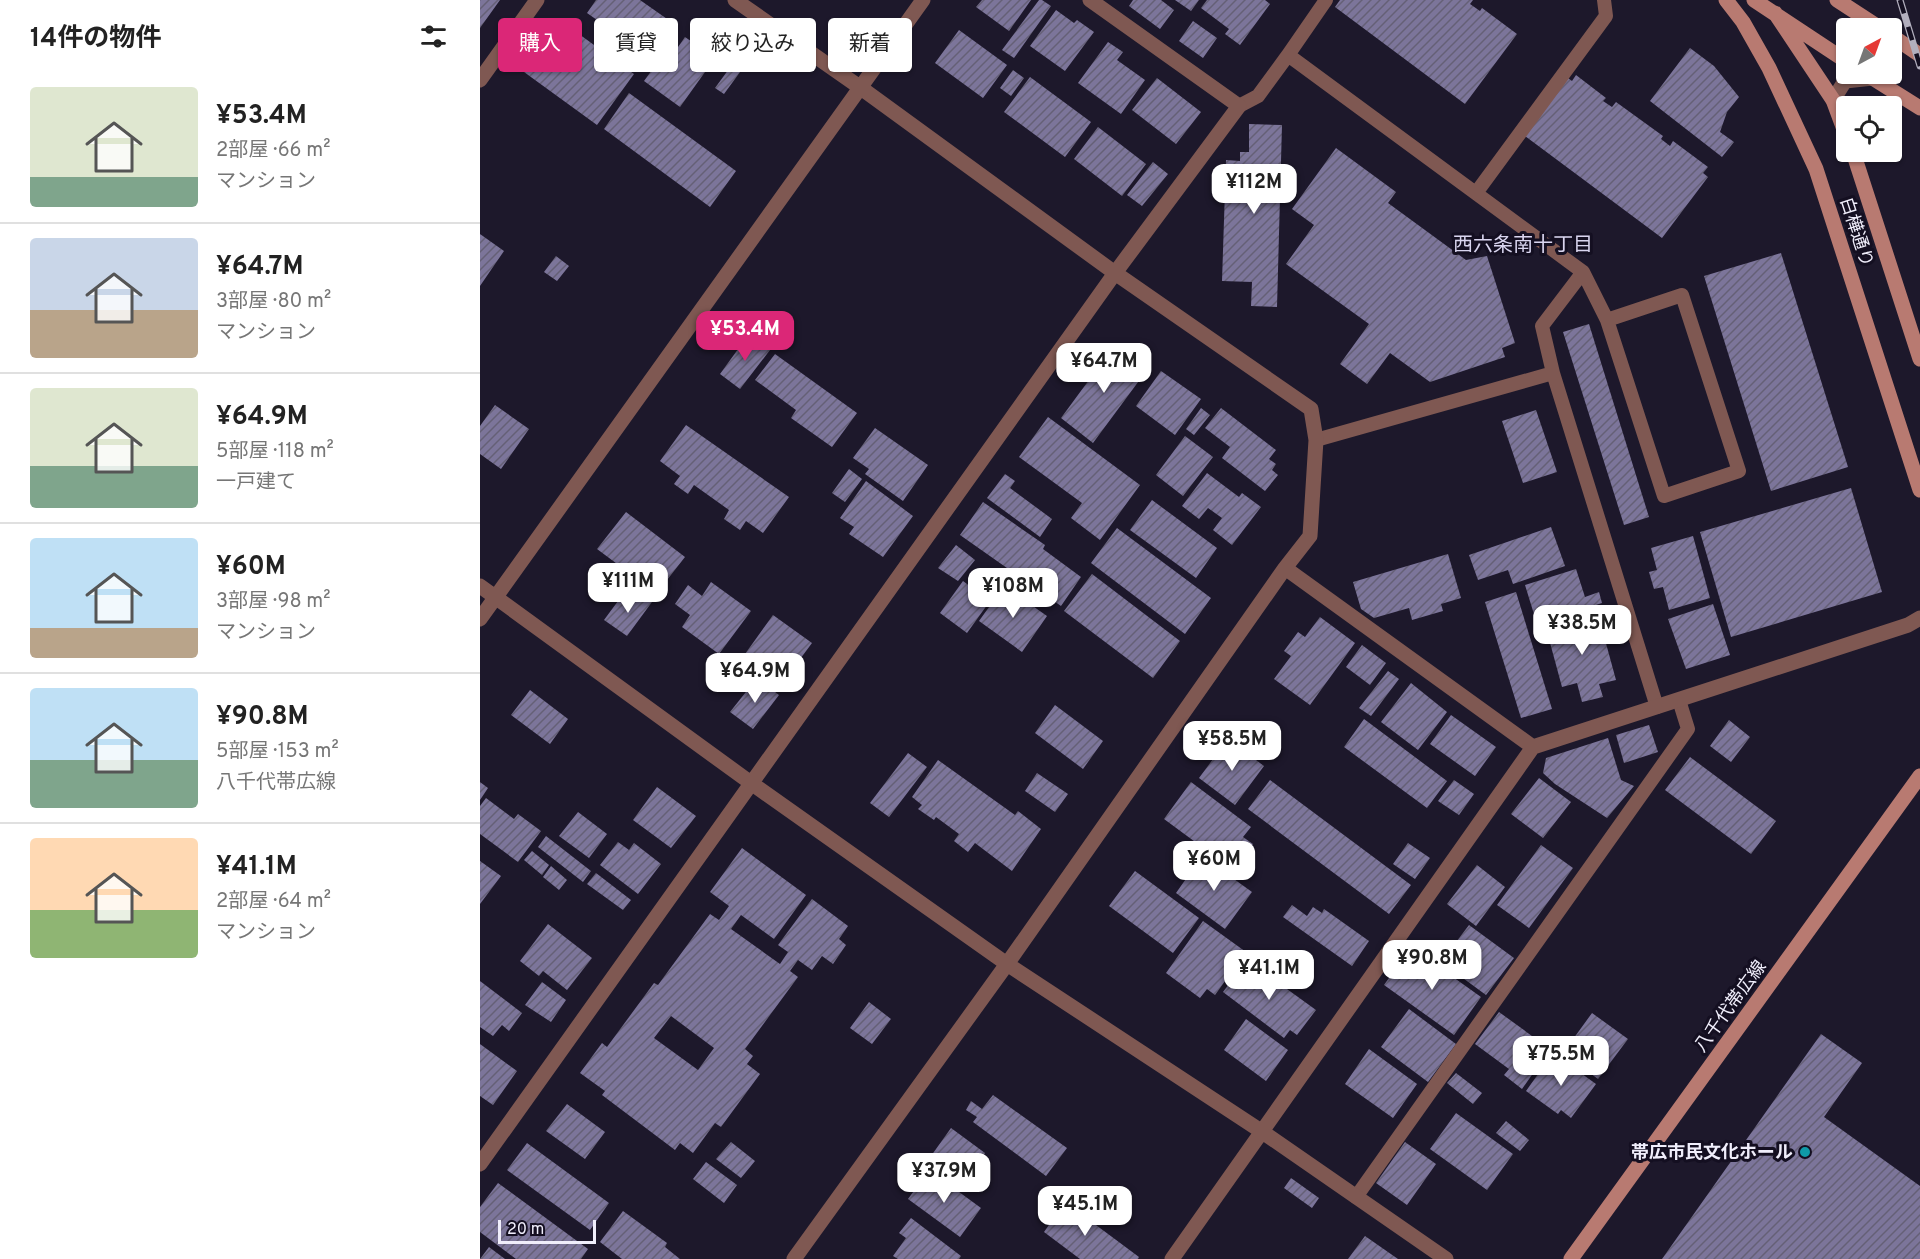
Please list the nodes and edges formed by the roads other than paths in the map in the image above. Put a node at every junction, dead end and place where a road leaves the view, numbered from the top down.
1 (537, 0) edge
2 (735, 0) edge
3 (923, 0) edge
4 (1090, 0) edge
5 (1326, 0) edge
6 (1604, 0) edge
7 (1726, 0) edge
8 (1754, 0) edge
9 (1837, 0) edge
10 (1776, 7) edge
11 (1865, 18) edge
12 (1902, 43) edge
13 (1836, 53) edge
14 (1288, 55) junction
15 (1920, 55) edge
16 (480, 80) edge
17 (1843, 84) edge
18 (1882, 84) edge
19 (861, 88) junction
20 (1833, 100) junction
21 (1239, 106) junction
22 (1836, 108) edge
23 (1920, 108) edge
24 (1856, 162) edge
25 (1476, 193) junction
26 (1583, 272) junction
27 (1115, 273) junction
28 (1607, 320) junction
29 (1920, 359) edge
30 (1553, 374) junction
31 (1316, 440) junction
32 (1920, 490) edge
33 (1285, 568) junction
34 (480, 586) edge
35 (495, 597) junction
36 (1920, 618) edge
37 (480, 619) edge
38 (1679, 700) junction
39 (1657, 707) junction
40 (1533, 747) junction
41 (1920, 776) edge
42 (751, 783) junction
43 (1007, 964) junction
44 (1261, 1131) junction
45 (480, 1164) edge
46 (1356, 1197) junction
47 (794, 1259) edge
48 (1172, 1259) edge
49 (1446, 1259) edge
50 (1571, 1259) edge

1 - 16 street
2 - 19 street
3 - 19 street
4 - 21 street
5 - 14 lane
6 - 25 lane
7 - 32 street, 白樺通り
8 - 10 street
9 - 11 street
10 - 13 street
10 - 20 street
12 - 15 street
14 - 21 lane
14 - 25 lane
17 - 20 street
18 - 23 street
19 - 27 street
19 - 35 street
20 - 22 street
21 - 27 street
24 - 29 street, 白樺通り
25 - 26 lane
26 - 28 lane
26 - 30 lane
27 - 31 street
27 - 42 street
28 - 28 lane
30 - 31 lane
30 - 39 lane
31 - 33 street
33 - 40 street
33 - 43 street
34 - 35 street
35 - 37 street
35 - 42 street
36 - 38 street
38 - 39 street
38 - 46 lane
39 - 40 street
40 - 44 street
41 - 50 street, 八千代帯広線
42 - 43 street
42 - 45 street
43 - 44 street
43 - 47 street
44 - 46 street
44 - 48 street
46 - 49 street

